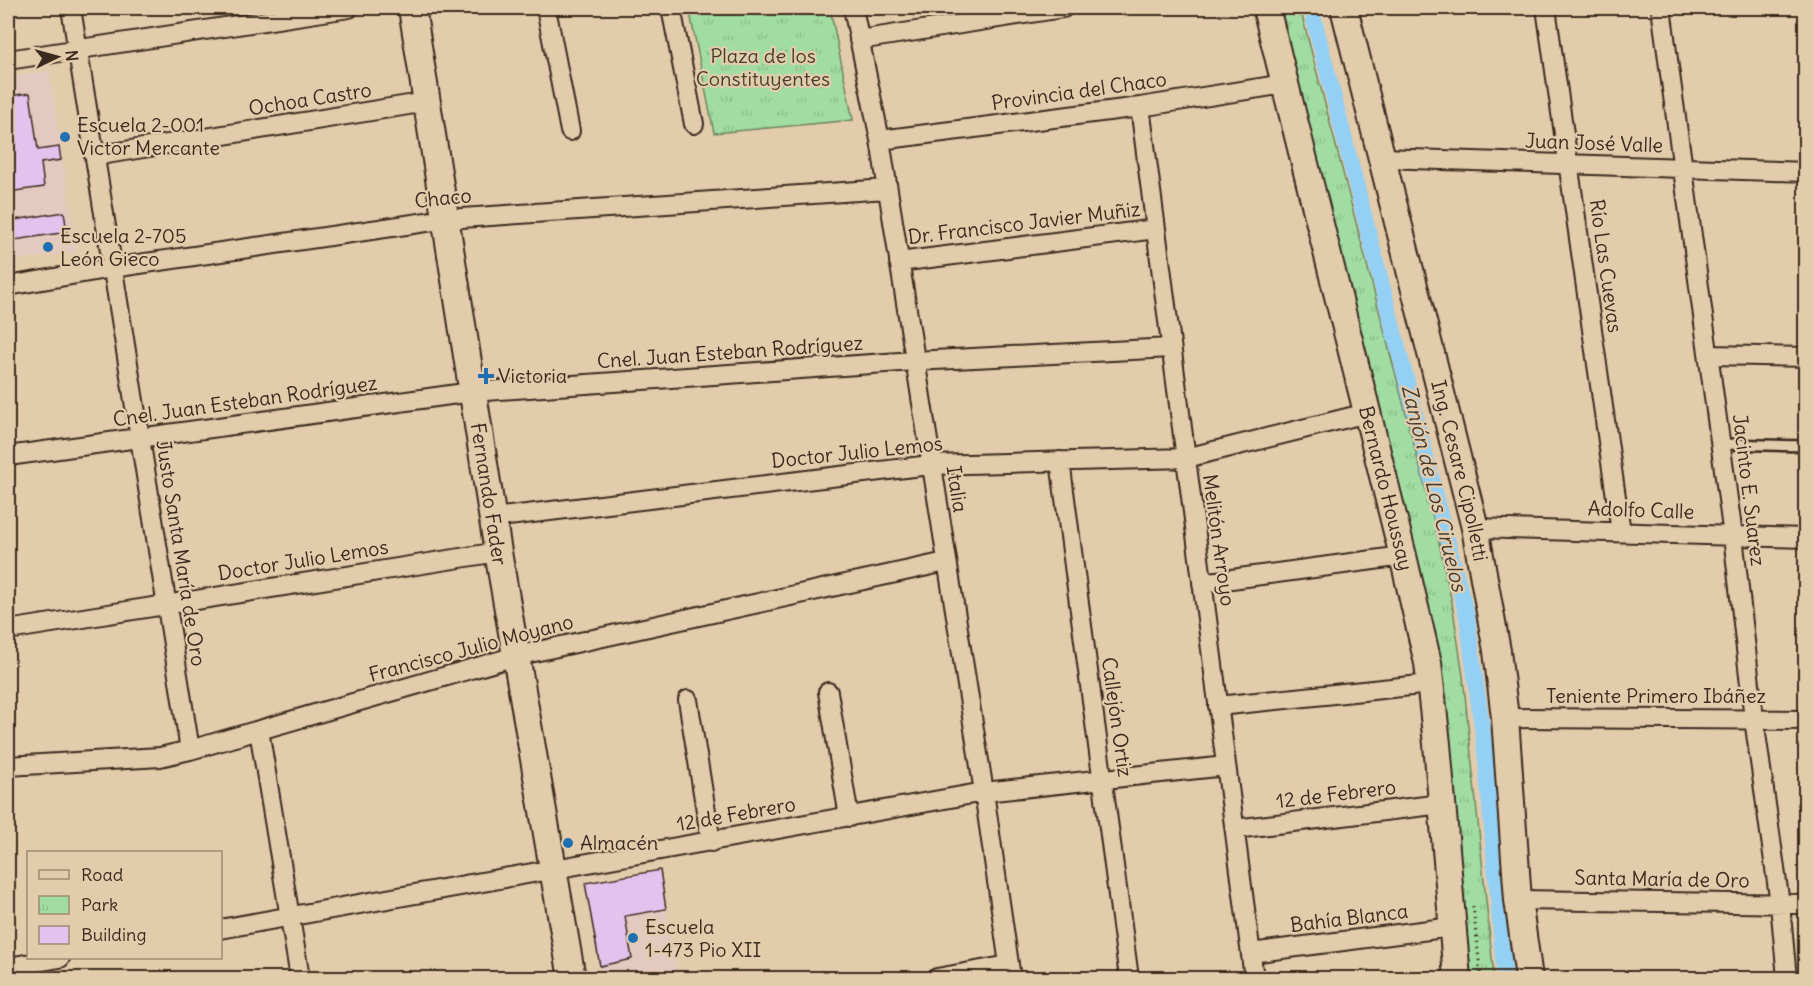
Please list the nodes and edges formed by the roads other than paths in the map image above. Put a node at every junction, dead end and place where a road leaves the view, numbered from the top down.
1 (70, 8) edge
2 (349, 8) edge
3 (412, 8) edge
4 (546, 8) edge
5 (671, 8) edge
6 (853, 8) edge
7 (1063, 8) edge
8 (1266, 8) edge
9 (1344, 8) edge
10 (1546, 8) edge
11 (1661, 8) edge
12 (859, 40) junction
13 (77, 50) junction
14 (8, 60) edge
15 (1285, 84) junction
16 (427, 102) junction
17 (1140, 106) junction
18 (694, 124) dead end
19 (570, 131) dead end
20 (880, 140) junction
21 (94, 156) junction
22 (1382, 158) junction
23 (1568, 164) junction
24 (1682, 169) junction
25 (1806, 172) edge
26 (887, 189) junction
27 (447, 219) junction
28 (1156, 229) junction
29 (899, 262) junction
30 (112, 268) junction
31 (8, 286) edge
32 (1171, 348) junction
33 (1709, 355) junction
34 (1806, 357) edge
35 (914, 361) junction
36 (472, 392) junction
37 (1367, 413) junction
38 (140, 438) junction
39 (1720, 444) junction
40 (1806, 446) edge
41 (8, 456) edge
42 (1186, 458) junction
43 (1060, 461) junction
44 (930, 465) junction
45 (493, 518) junction
46 (1475, 528) junction
47 (1621, 532) junction
48 (1733, 536) junction
49 (1806, 538) edge
50 (498, 552) junction
51 (1403, 556) junction
52 (946, 562) junction
53 (1202, 582) junction
54 (166, 605) junction
55 (8, 630) edge
56 (516, 656) junction
57 (1430, 684) junction
58 (828, 692) dead end
59 (688, 700) dead end
60 (1218, 706) junction
61 (1505, 718) junction
62 (1754, 719) junction
63 (1806, 720) edge
64 (259, 730) junction
65 (190, 750) junction
66 (8, 766) edge
67 (1226, 766) junction
68 (1103, 778) junction
69 (984, 792) junction
70 (1442, 804) junction
71 (849, 817) junction
72 (1235, 829) junction
73 (711, 842) junction
74 (554, 869) junction
75 (1518, 900) junction
76 (1780, 904) junction
77 (1806, 904) edge
78 (290, 916) junction
79 (1452, 927) junction
80 (222, 929) edge
81 (1251, 954) junction
82 (50, 959) edge
83 (8, 967) edge
84 (1010, 972) edge
85 (300, 978) edge
86 (572, 978) edge
87 (937, 978) edge
88 (1130, 978) edge
89 (1254, 978) edge
90 (1457, 978) edge
91 (1529, 978) edge
92 (1787, 978) edge

1 - 13 street, Justo Santa María de Oro
2 - 13 street
3 - 16 street, Fernando Fader
4 - 19 street
5 - 18 street
6 - 12 street, Italia
7 - 12 street
8 - 15 street, Bernardo Houssay
9 - 22 street, Ing. Cesare Cipolletti
10 - 23 street, Río Las Cuevas
11 - 24 street, Jacinto E. Suarez
12 - 20 street, Italia
13 - 14 street
13 - 21 street, Justo Santa María de Oro
15 - 17 street, Provincia del Chaco
15 - 37 street, Bernardo Houssay
16 - 21 street, Ochoa Castro
16 - 27 street, Fernando Fader
17 - 20 street, Provincia del Chaco
17 - 28 street, Melitón Arroyo
20 - 26 street, Italia
21 - 30 street, Justo Santa María de Oro
22 - 23 street, Juan José Valle
22 - 46 street, Ing. Cesare Cipolletti
23 - 24 street, Juan José Valle
23 - 47 street, Río Las Cuevas
24 - 25 street, Juan José Valle
24 - 33 street, Jacinto E. Suarez
26 - 27 street, Chaco
26 - 29 street, Italia
27 - 30 street, Chaco
27 - 36 street, Fernando Fader
28 - 29 street, Dr. Francisco Javier Muñiz
28 - 32 street, Melitón Arroyo
29 - 35 street, Italia
30 - 31 street, Chaco
30 - 38 street, Justo Santa María de Oro
32 - 35 street, Cnel. Juan Esteban Rodríguez
32 - 42 street, Melitón Arroyo
33 - 34 street
33 - 39 street, Jacinto E. Suarez
35 - 36 street, Cnel. Juan Esteban Rodríguez
35 - 44 street, Italia
36 - 38 street, Cnel. Juan Esteban Rodríguez
36 - 45 street, Fernando Fader
37 - 42 street, Doctor Julio Lemos
37 - 51 street, Bernardo Houssay
38 - 41 street, Cnel. Juan Esteban Rodríguez
38 - 54 street, Justo Santa María de Oro
39 - 40 lane
39 - 48 street, Jacinto E. Suarez
42 - 43 street, Doctor Julio Lemos
42 - 53 street, Melitón Arroyo
43 - 44 street, Doctor Julio Lemos
43 - 68 street, Callejón Ortiz
44 - 45 street, Doctor Julio Lemos
44 - 52 street, Italia
45 - 50 street, Fernando Fader
46 - 47 street, Adolfo Calle
46 - 61 street, Ing. Cesare Cipolletti
47 - 48 street, Adolfo Calle
48 - 49 street, Adolfo Calle
48 - 62 street, Jacinto E. Suarez
50 - 54 street, Doctor Julio Lemos
50 - 56 street, Fernando Fader
51 - 53 street
51 - 57 street, Bernardo Houssay
52 - 56 street, Francisco Julio Moyano
52 - 69 street, Italia
53 - 60 street, Melitón Arroyo
54 - 55 street, Doctor Julio Lemos
54 - 65 street, Justo Santa María de Oro
56 - 64 street, Francisco Julio Moyano
56 - 74 street, Fernando Fader
57 - 60 street
57 - 70 street, Bernardo Houssay
58 - 71 street
59 - 73 street
60 - 67 street, Melitón Arroyo
61 - 62 street, Teniente Primero Ibáñez
61 - 75 street, Ing. Cesare Cipolletti
62 - 63 street, Teniente Primero Ibáñez
62 - 76 street, Jacinto E. Suarez
64 - 65 street, Francisco Julio Moyano
64 - 78 street
65 - 66 street, Francisco Julio Moyano
67 - 68 street, 12 de Febrero
67 - 72 street, Melitón Arroyo
68 - 69 street, 12 de Febrero
68 - 88 street, Callejón Ortiz
69 - 71 street, 12 de Febrero
69 - 84 street, Italia
70 - 72 street, 12 de Febrero
70 - 79 street, Bernardo Houssay
71 - 73 street, 12 de Febrero
72 - 81 street, Melitón Arroyo
73 - 74 street, 12 de Febrero
74 - 78 street, 12 de Febrero
74 - 86 street, Fernando Fader
75 - 76 street, Santa María de Oro
75 - 91 street, Ing. Cesare Cipolletti
76 - 77 street, Santa María de Oro
76 - 92 street, Jacinto E. Suarez
78 - 80 street, 12 de Febrero
78 - 85 street
79 - 81 street, Bahía Blanca
79 - 90 street, Bernardo Houssay
81 - 89 street, Melitón Arroyo
82 - 83 street
84 - 87 street

